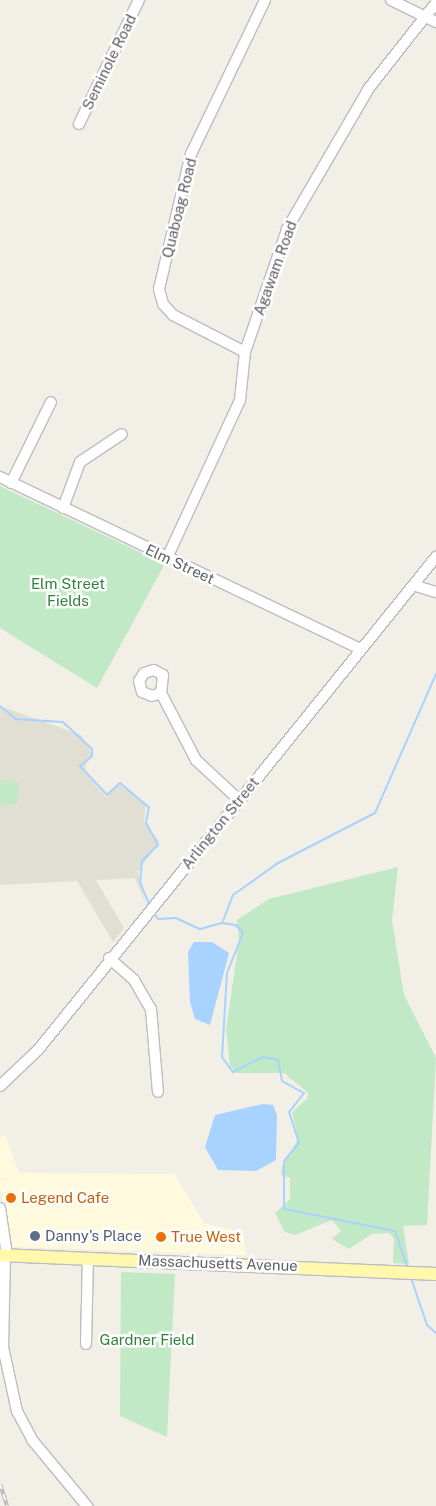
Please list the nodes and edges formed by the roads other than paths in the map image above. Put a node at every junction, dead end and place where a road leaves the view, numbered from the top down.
1 (139, 0) edge
2 (265, 0) edge
3 (391, 0) edge
4 (436, 3) edge
5 (426, 17) junction
6 (436, 22) edge
7 (78, 124) dead end
8 (245, 352) junction
9 (51, 402) dead end
10 (122, 434) dead end
11 (0, 477) edge
12 (11, 483) junction
13 (63, 508) junction
14 (167, 558) junction
15 (436, 558) edge
16 (416, 586) junction
17 (436, 592) edge
18 (360, 649) junction
19 (161, 693) dead end
20 (239, 800) junction
21 (109, 958) junction
22 (0, 1086) edge
23 (158, 1092) dead end
24 (0, 1208) edge
25 (4, 1255) edge
26 (88, 1258) junction
27 (436, 1274) edge
28 (86, 1344) dead end
29 (87, 1506) edge

1 - 7 street, Seminole Road
2 - 8 street, Quaboag Road
3 - 5 street
4 - 5 street, Agawam Road
5 - 6 street
5 - 8 street, Agawam Road
8 - 14 street, Agawam Road
9 - 12 street
10 - 13 street
11 - 12 street, Elm Street
12 - 13 street, Elm Street
13 - 14 street, Elm Street
14 - 18 street, Elm Street
15 - 16 street, Arlington Street
16 - 17 street
16 - 18 street, Arlington Street
18 - 20 street, Arlington Street
19 - 20 street
20 - 21 street, Arlington Street
21 - 22 street, Arlington Street
21 - 23 street
24 - 25 street
25 - 26 main road, Massachusetts Avenue
25 - 29 street
26 - 27 main road, Massachusetts Avenue
26 - 28 street

